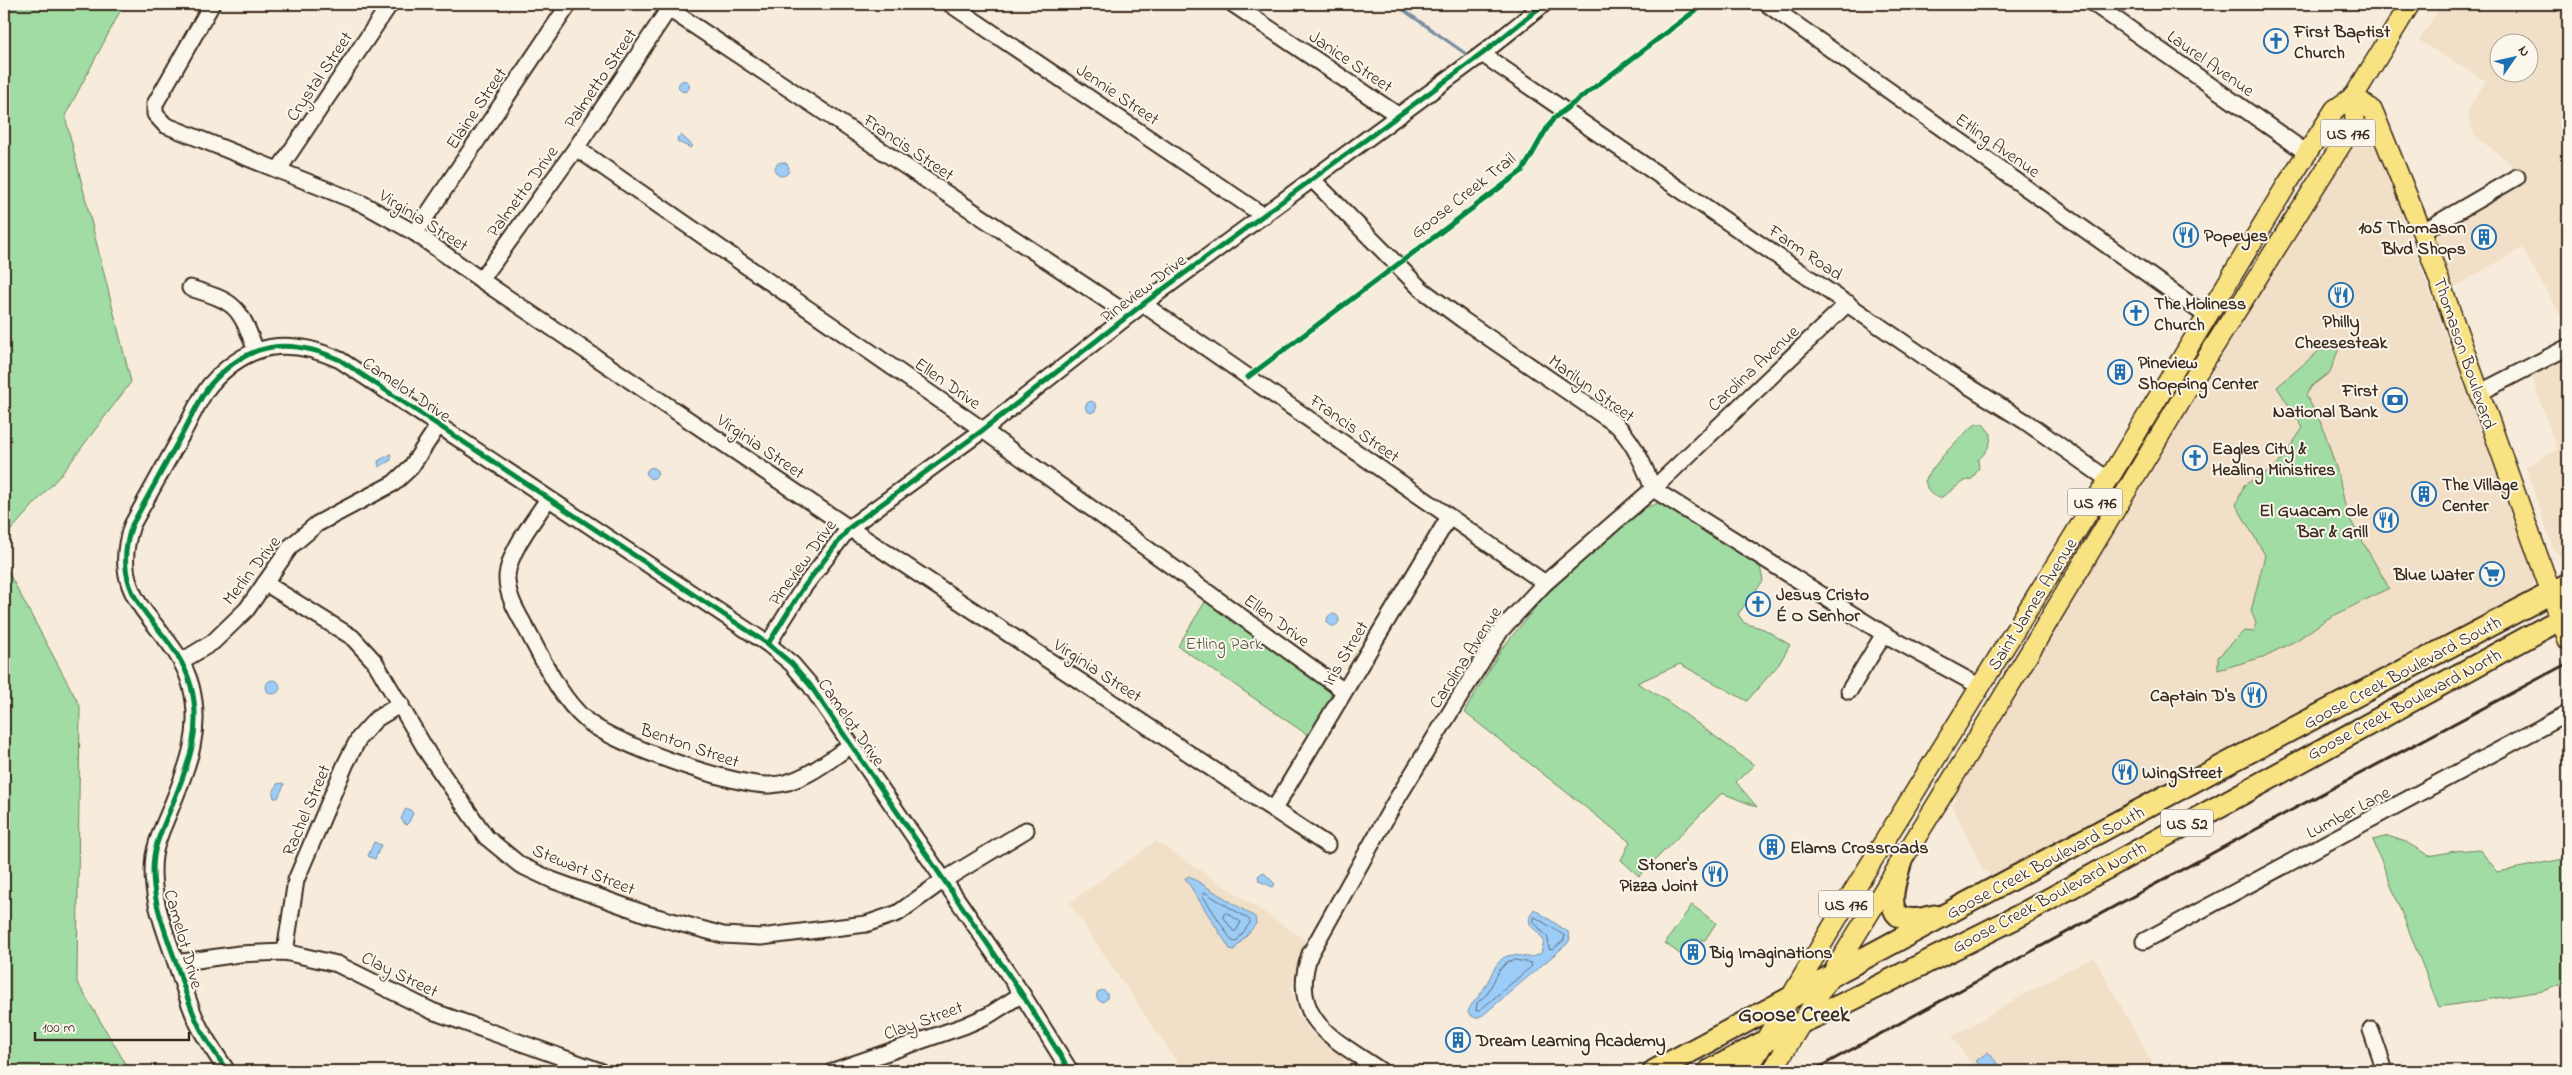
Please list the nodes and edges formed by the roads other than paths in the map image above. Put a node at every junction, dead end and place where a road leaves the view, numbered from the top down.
1 (212, 4) edge
2 (390, 4) edge
3 (569, 4) edge
4 (950, 4) edge
5 (1232, 4) edge
6 (1541, 4) edge
7 (1767, 4) edge
8 (2094, 4) edge
9 (2410, 4) edge
10 (670, 6) edge
11 (1482, 54) junction
12 (2354, 96) junction
13 (1398, 116) junction
14 (576, 148) junction
15 (2307, 153) junction
16 (279, 168) junction
17 (2517, 177) dead end
18 (1313, 180) junction
19 (1264, 216) junction
20 (2422, 232) junction
21 (415, 233) junction
22 (481, 280) junction
23 (190, 288) dead end
24 (1144, 304) junction
25 (1848, 304) junction
26 (1129, 315) junction
27 (2208, 317) junction
28 (2568, 347) edge
29 (256, 351) junction
30 (2196, 374) junction
31 (2479, 393) junction
32 (438, 426) junction
33 (983, 430) junction
34 (2110, 477) junction
35 (1653, 488) junction
36 (548, 500) junction
37 (1449, 517) junction
38 (849, 528) junction
39 (2101, 535) junction
40 (265, 583) junction
41 (1545, 583) junction
42 (2559, 589) edge
43 (2564, 617) edge
44 (1884, 634) junction
45 (2568, 640) edge
46 (768, 644) junction
47 (182, 661) junction
48 (1981, 688) junction
49 (1344, 691) junction
50 (1849, 692) dead end
51 (401, 704) junction
52 (2568, 713) edge
53 (851, 745) junction
54 (1274, 809) junction
55 (1026, 830) dead end
56 (1327, 845) dead end
57 (1903, 855) junction
58 (944, 880) junction
59 (1958, 909) junction
60 (2144, 941) dead end
61 (285, 952) junction
62 (176, 963) junction
63 (1828, 979) junction
64 (1022, 994) junction
65 (1790, 999) junction
66 (1802, 1022) junction
67 (2371, 1030) dead end
68 (1764, 1042) junction
69 (227, 1071) edge
70 (600, 1071) edge
71 (833, 1071) edge
72 (1070, 1071) edge
73 (1381, 1071) edge
74 (1654, 1071) edge
75 (1710, 1071) edge
76 (1747, 1071) edge
77 (1772, 1071) edge
78 (2385, 1071) edge

1 - 16 street, Virginia Street
2 - 16 street, Crystal Street
3 - 21 street, Elaine Street
4 - 19 street, Jennie Street
5 - 13 street, Janice Street
6 - 11 street, Pineview Drive
7 - 27 street, Etling Avenue
8 - 15 street, Laurel Avenue
9 - 12 main road, Saint James Avenue / US 176
10 - 14 street, Palmetto Street
10 - 26 street, Francis Street
11 - 13 street, Pineview Drive
11 - 25 street, Farm Road
12 - 15 main road, Saint James Avenue / US 176
12 - 20 main road, Thomason Boulevard
12 - 30 main road, Saint James Avenue / US 176
13 - 18 street, Pineview Drive
14 - 22 street, Palmetto Drive
14 - 33 street, Ellen Drive
15 - 27 main road, Saint James Avenue / US 176
16 - 21 street, Virginia Street
17 - 20 street
18 - 19 street, Pineview Drive
18 - 35 street, Marilyn Street
19 - 24 street, Pineview Drive
20 - 31 main road, Thomason Boulevard
21 - 22 street, Virginia Street
22 - 38 street, Virginia Street
23 - 29 street
24 - 26 street, Pineview Drive
24 - 37 street, Francis Street
25 - 34 street, Farm Road
25 - 35 street, Carolina Avenue
26 - 33 street, Pineview Drive
27 - 30 main road
27 - 34 main road, Saint James Avenue / US 176
28 - 31 street
29 - 32 street, Camelot Drive
29 - 47 street, Camelot Drive
30 - 39 main road, Saint James Avenue / US 176
31 - 42 main road, Thomason Boulevard
32 - 36 street, Camelot Drive
32 - 40 street, Merlin Drive
33 - 38 street, Pineview Drive
33 - 49 street, Ellen Drive
34 - 39 main road
34 - 48 main road, Saint James Avenue / US 176
35 - 41 street, Carolina Avenue
35 - 44 street
36 - 46 street, Camelot Drive
36 - 53 street, Benton Street
37 - 41 street, Francis Street
37 - 49 street, Iris Street
38 - 46 street, Pineview Drive
38 - 54 street, Virginia Street
39 - 57 main road, Saint James Avenue / US 176
40 - 47 street, Merlin Drive
40 - 51 street, Stewart Street
41 - 73 street, Carolina Avenue
42 - 43 main road, Thomason Boulevard
42 - 59 highway, Goose Creek Boulevard South / US 52
43 - 45 main road, Thomason Boulevard
43 - 66 highway, Goose Creek Boulevard North / US 52
44 - 48 street
44 - 50 street
46 - 53 street, Camelot Drive
47 - 62 street, Camelot Drive
48 - 65 main road, Saint James Avenue / US 176
49 - 54 street, Iris Street
51 - 58 street, Stewart Street
51 - 61 street, Rachel Street
52 - 60 street, Lumber Lane
53 - 58 street, Camelot Drive
54 - 56 street, Virginia Street
55 - 58 street, Stewart Street
57 - 59 highway
57 - 63 main road, Saint James Avenue / US 176
58 - 64 street, Camelot Drive
59 - 63 highway, Goose Creek Boulevard South / US 52
61 - 62 street, Clay Street
61 - 70 street, Clay Street
62 - 69 street, Camelot Drive
63 - 65 highway, Goose Creek Boulevard South / US 52
63 - 66 main road, Saint James Avenue / US 176
64 - 71 street, Clay Street
64 - 72 street, Camelot Drive
65 - 68 main road, Saint James Avenue
65 - 74 highway, Goose Creek Boulevard South / US 52
66 - 68 highway, Goose Creek Boulevard North / US 52
66 - 77 main road, Saint James Avenue
67 - 78 street
68 - 75 highway, Goose Creek Boulevard North / US 52
68 - 76 main road, Saint James Avenue

